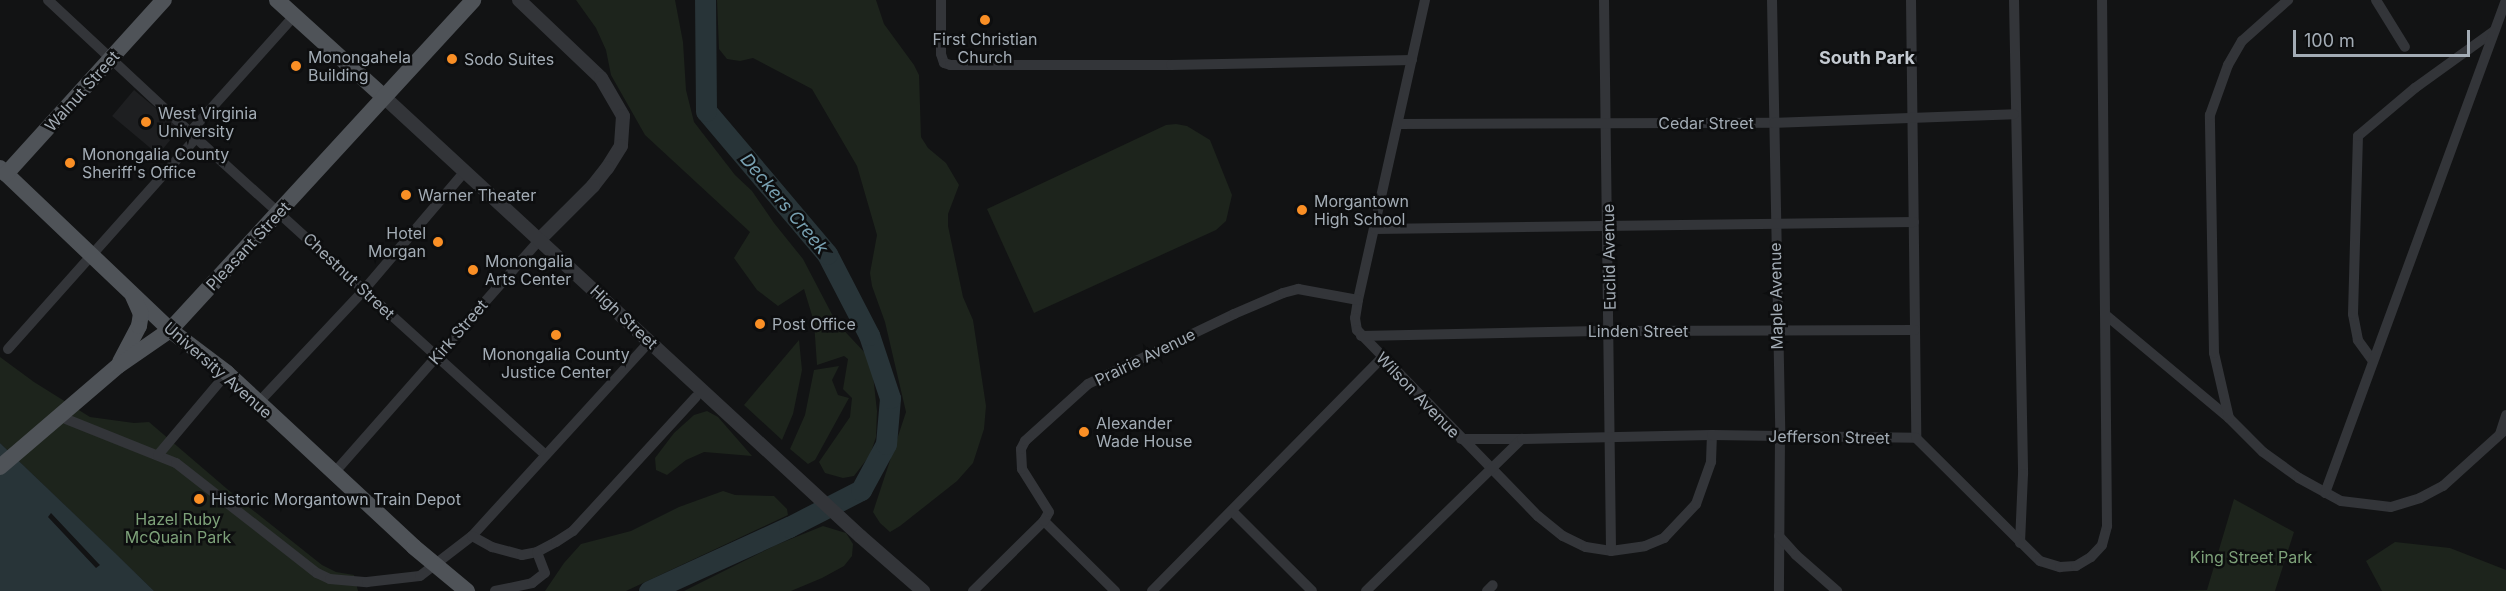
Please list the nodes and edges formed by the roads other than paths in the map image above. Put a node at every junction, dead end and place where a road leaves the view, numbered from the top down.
1 (48, 0) edge
2 (164, 0) edge
3 (277, 0) edge
4 (473, 0) edge
5 (519, 0) edge
6 (941, 0) edge
7 (1425, 0) edge
8 (1604, 0) edge
9 (1772, 0) edge
10 (1911, 0) edge
11 (2014, 0) edge
12 (2102, 0) edge
13 (2288, 0) edge
14 (2376, 0) edge
15 (2506, 0) edge
16 (294, 16) junction
17 (2494, 31) junction
18 (2405, 47) dead end
19 (112, 57) junction
20 (1412, 60) junction
21 (384, 97) junction
22 (2014, 114) junction
23 (1913, 118) junction
24 (1606, 123) junction
25 (1774, 123) junction
26 (1398, 124) junction
27 (193, 135) junction
28 (465, 171) junction
29 (2, 175) edge
30 (280, 212) junction
31 (1914, 222) junction
32 (1775, 223) junction
33 (1608, 224) junction
34 (1375, 229) junction
35 (540, 239) junction
36 (92, 254) junction
37 (129, 290) junction
38 (363, 291) junction
39 (1358, 300) junction
40 (2107, 316) junction
41 (170, 330) junction
42 (1915, 330) junction
43 (1610, 331) junction
44 (1776, 331) junction
45 (1361, 336) junction
46 (650, 341) junction
47 (8, 349) dead end
48 (437, 356) junction
49 (1383, 357) junction
50 (2373, 361) junction
51 (118, 366) junction
52 (227, 373) junction
53 (696, 397) dead end
54 (258, 403) junction
55 (2506, 415) edge
56 (66, 418) dead end
57 (2229, 418) junction
58 (2503, 432) edge
59 (1712, 435) junction
60 (1780, 436) junction
61 (1611, 437) junction
62 (1916, 438) junction
63 (1461, 439) junction
64 (1522, 439) junction
65 (545, 454) junction
66 (158, 455) junction
67 (0, 467) edge
68 (1491, 470) junction
69 (334, 473) junction
70 (2325, 493) junction
71 (1232, 511) junction
72 (1044, 521) junction
73 (472, 536) junction
74 (1779, 536) junction
75 (2020, 543) junction
76 (1611, 550) junction
77 (537, 552) junction
78 (435, 565) junction
79 (461, 587) edge
80 (495, 591) edge
81 (923, 591) edge
82 (973, 591) edge
83 (1115, 591) edge
84 (1152, 591) edge
85 (1312, 591) edge
86 (1366, 591) edge
87 (1779, 591) edge
88 (1837, 591) edge

1 - 19 street, Chestnut Street
2 - 19 main road, Walnut Street
3 - 16 main road, High Street
4 - 21 main road, Pleasant Street
5 - 35 street, Kirk Street
6 - 20 street
7 - 20 street
8 - 24 street, Euclid Avenue
9 - 25 street, Maple Avenue
10 - 23 street
11 - 22 street
12 - 40 street
13 - 57 street
14 - 18 street
15 - 17 street
16 - 21 main road, High Street
16 - 27 street
17 - 50 street
17 - 50 street
19 - 27 street, Chestnut Street
19 - 29 main road, Walnut Street
20 - 26 street
21 - 28 street, High Street
21 - 30 main road, Pleasant Street
22 - 23 street, Cedar Street
22 - 75 street
23 - 25 street, Cedar Street
23 - 31 street
24 - 25 street, Cedar Street
24 - 26 street, Cedar Street
24 - 33 street, Euclid Avenue
25 - 32 street, Maple Avenue
26 - 34 street
27 - 30 street, Chestnut Street
27 - 36 street
28 - 35 street, High Street
28 - 38 street
29 - 36 main road, University Avenue
30 - 38 street, Chestnut Street
30 - 41 main road, Pleasant Street
31 - 32 street
31 - 42 street
32 - 33 street
32 - 44 street, Maple Avenue
33 - 34 street
33 - 43 street, Euclid Avenue
34 - 39 street
35 - 46 street, High Street
35 - 48 street, Kirk Street
36 - 37 main road, University Avenue
36 - 47 street
37 - 41 main road, University Avenue
37 - 51 main road
38 - 48 street, Chestnut Street
38 - 54 street
39 - 45 street
39 - 72 street, Prairie Avenue
40 - 57 street
40 - 75 street
41 - 51 main road, Pleasant Street
41 - 52 main road, University Avenue
42 - 44 street, Linden Street
42 - 62 street
43 - 44 street, Linden Street
43 - 45 street, Linden Street
43 - 61 street, Euclid Avenue
44 - 60 street, Maple Avenue
45 - 49 street, Wilson Avenue
46 - 65 street
46 - 81 street, High Street
48 - 65 street, Chestnut Street
48 - 69 street, Kirk Street
49 - 63 street, Wilson Avenue
49 - 71 street
50 - 70 street
51 - 67 main road, Pleasant Street
52 - 54 main road, University Avenue
52 - 66 street
53 - 77 street
54 - 69 main road, University Avenue
55 - 58 street
56 - 66 street
57 - 70 street
58 - 70 street
59 - 60 street, Jefferson Street
59 - 61 street, Jefferson Street
59 - 76 street, Wilson Avenue
60 - 62 street, Jefferson Street
60 - 74 street, Maple Avenue
61 - 64 street, Jefferson Street
61 - 76 street, Euclid Avenue
62 - 75 street
63 - 64 street, Jefferson Street
63 - 68 street, Wilson Avenue
64 - 68 street
65 - 73 street
66 - 78 street
68 - 76 street, Wilson Avenue
68 - 86 street
69 - 78 main road, University Avenue
71 - 84 street
71 - 85 street
72 - 82 street
72 - 83 street
73 - 77 street
73 - 78 street
74 - 87 street, Maple Avenue
74 - 88 street
77 - 80 street
78 - 79 main road, University Avenue

